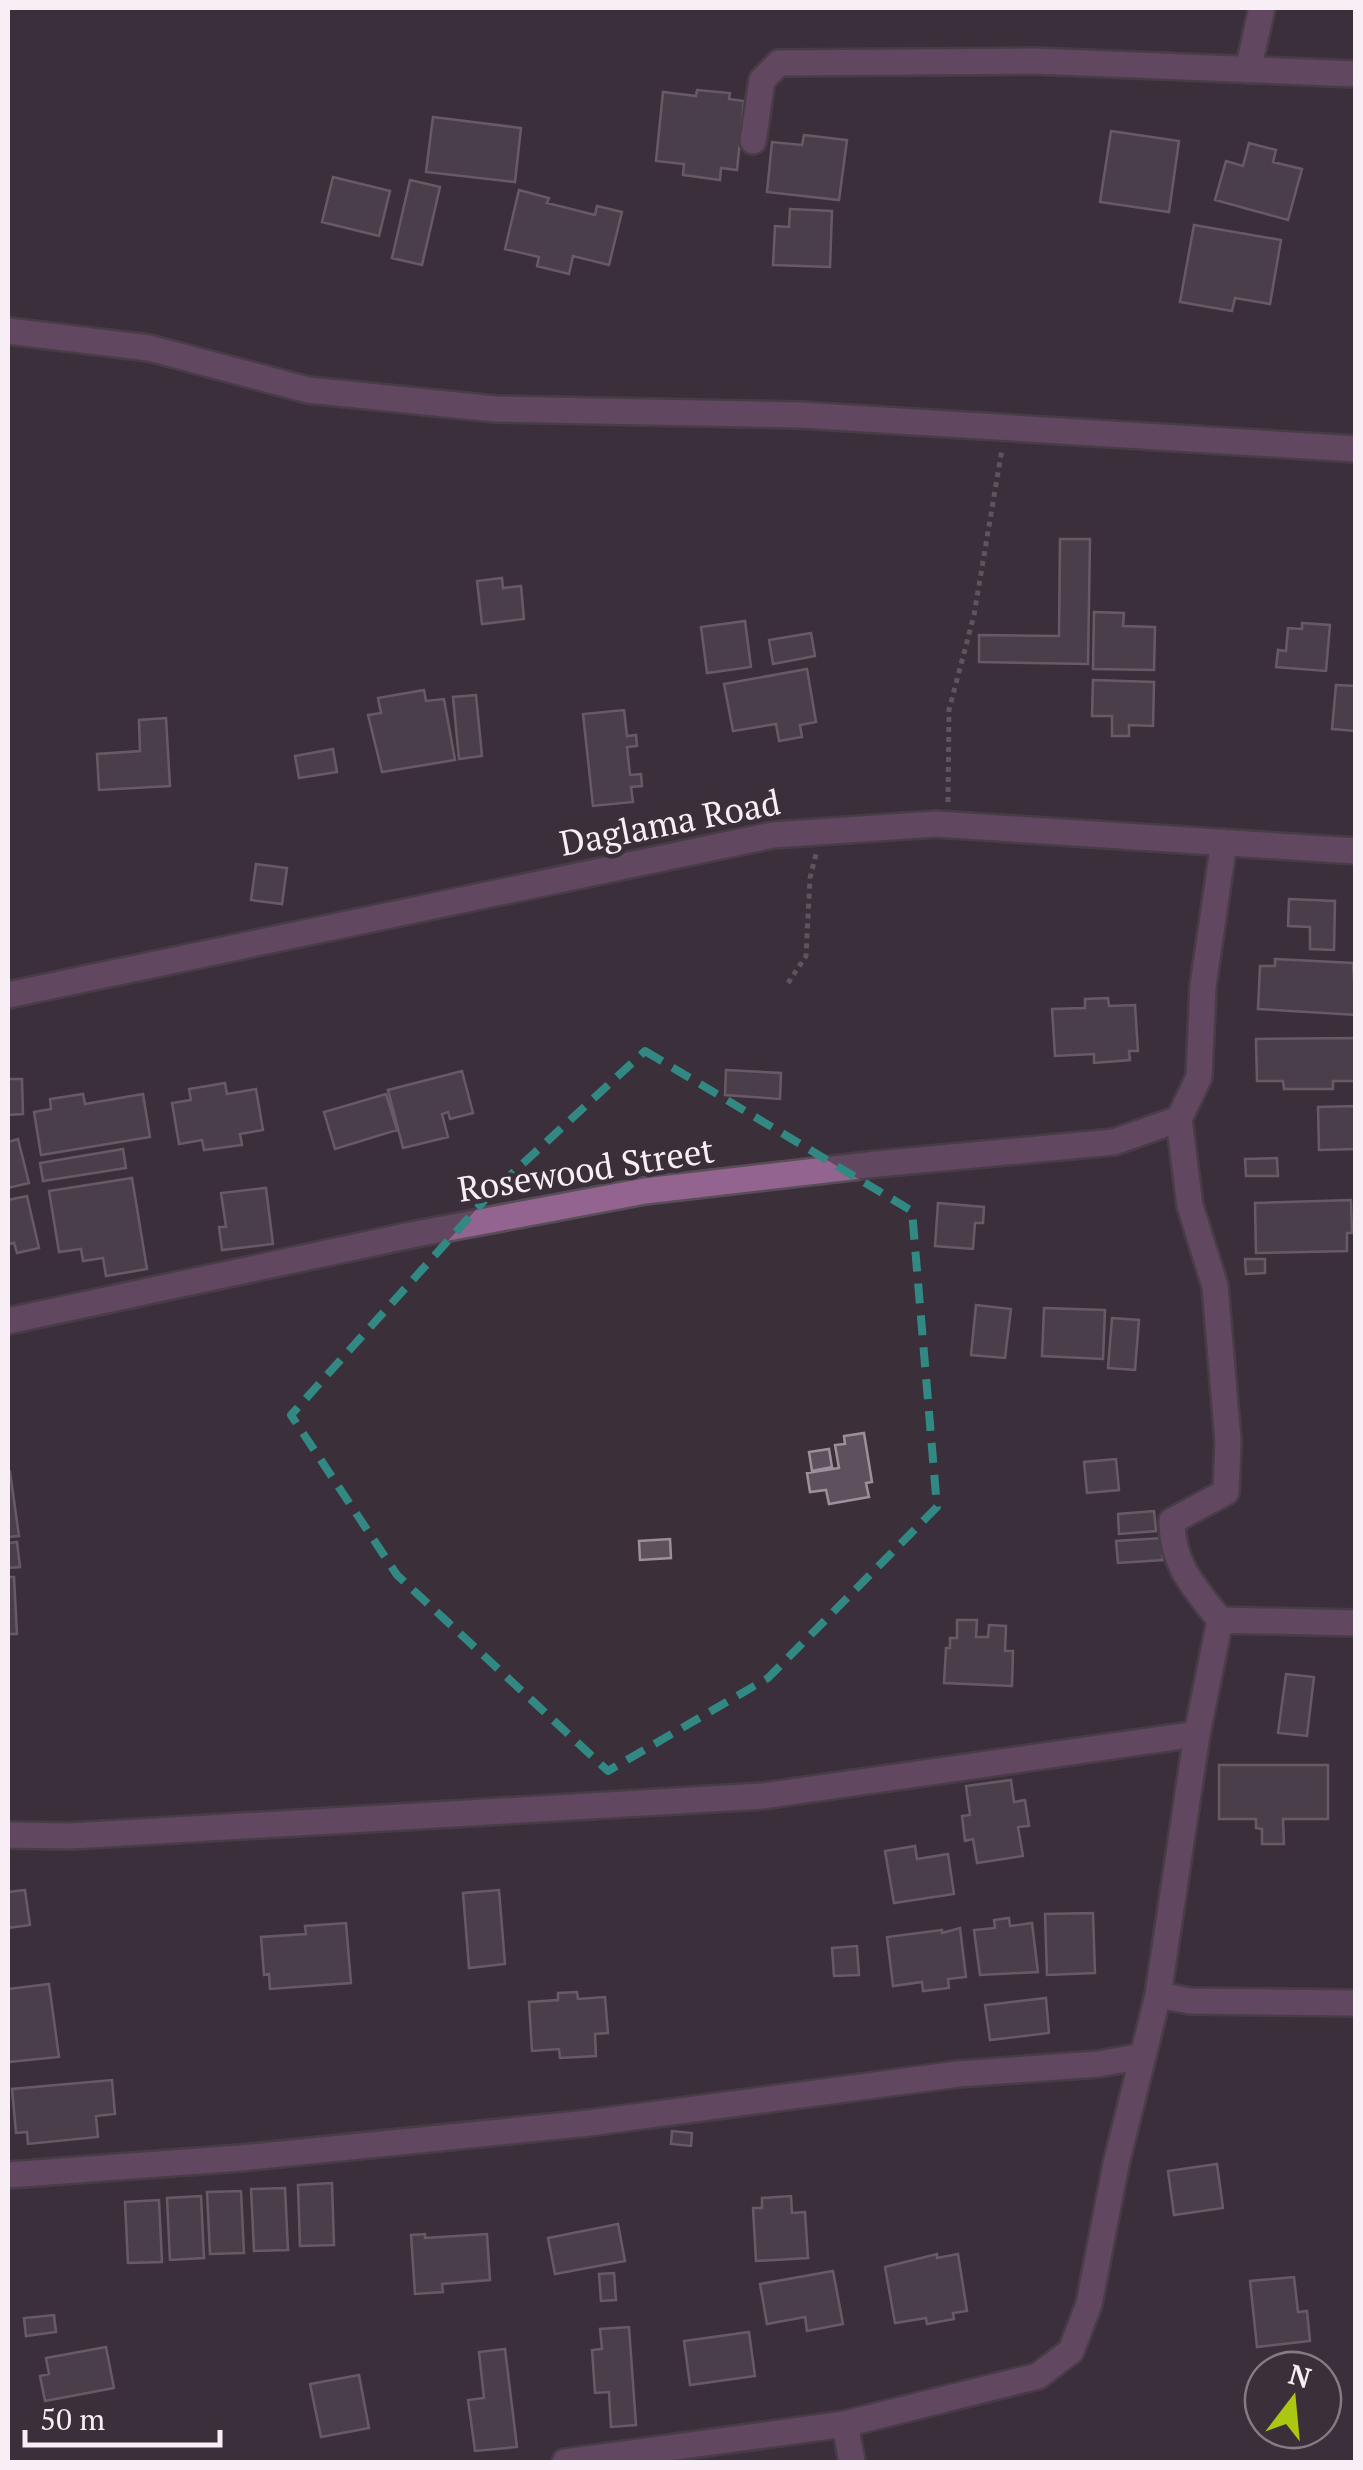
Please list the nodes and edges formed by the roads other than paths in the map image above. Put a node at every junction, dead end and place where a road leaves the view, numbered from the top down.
1 (1262, 8) edge
2 (1248, 70) junction
3 (1356, 74) edge
4 (754, 141) dead end
5 (8, 331) edge
6 (1356, 449) edge
7 (1224, 842) junction
8 (1356, 852) edge
9 (8, 995) edge
10 (1179, 1119) junction
11 (8, 1321) edge
12 (1220, 1620) junction
13 (1356, 1623) edge
14 (1197, 1734) junction
15 (8, 1835) edge
16 (1158, 1995) junction
17 (1356, 2003) edge
18 (1143, 2056) junction
19 (8, 2175) edge
20 (845, 2424) junction
21 (565, 2462) edge
22 (852, 2462) edge

1 - 2 street
2 - 3 street
2 - 4 street
5 - 6 street
7 - 8 street, Daglama Road
7 - 9 street, Daglama Road
7 - 10 street
10 - 11 street, Rosewood Street
10 - 12 street
12 - 13 street
12 - 14 street
14 - 15 street
14 - 16 street
16 - 17 street
16 - 18 street
18 - 19 street
18 - 20 street
20 - 21 street
20 - 22 street

